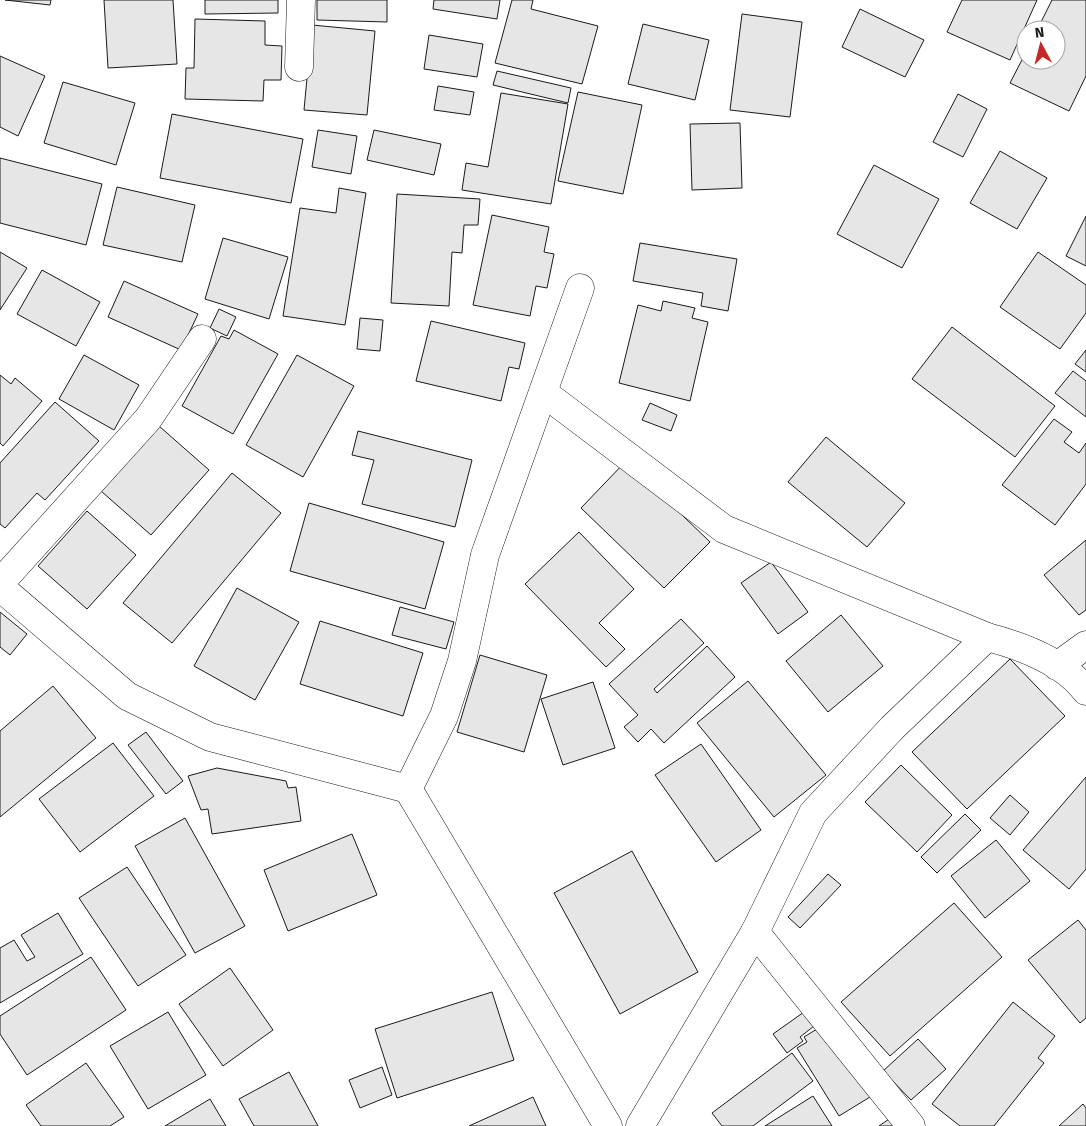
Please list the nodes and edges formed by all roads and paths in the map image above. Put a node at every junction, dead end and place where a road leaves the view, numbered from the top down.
1 (301, 0) edge
2 (298, 67) dead end
3 (580, 288) dead end
4 (202, 339) dead end
5 (544, 393) junction
6 (0, 583) edge
7 (0, 587) edge
8 (987, 637) junction
9 (1086, 645) edge
10 (1057, 666) junction
11 (1086, 691) edge
12 (408, 789) junction
13 (755, 932) junction
14 (608, 1126) edge
15 (640, 1126) edge
16 (910, 1126) edge

1 - 2 street
3 - 5 street
4 - 6 street
5 - 8 street
5 - 12 street
7 - 12 street
8 - 10 street
8 - 13 street
9 - 10 street
10 - 11 street
12 - 14 street
13 - 15 street
13 - 16 street

